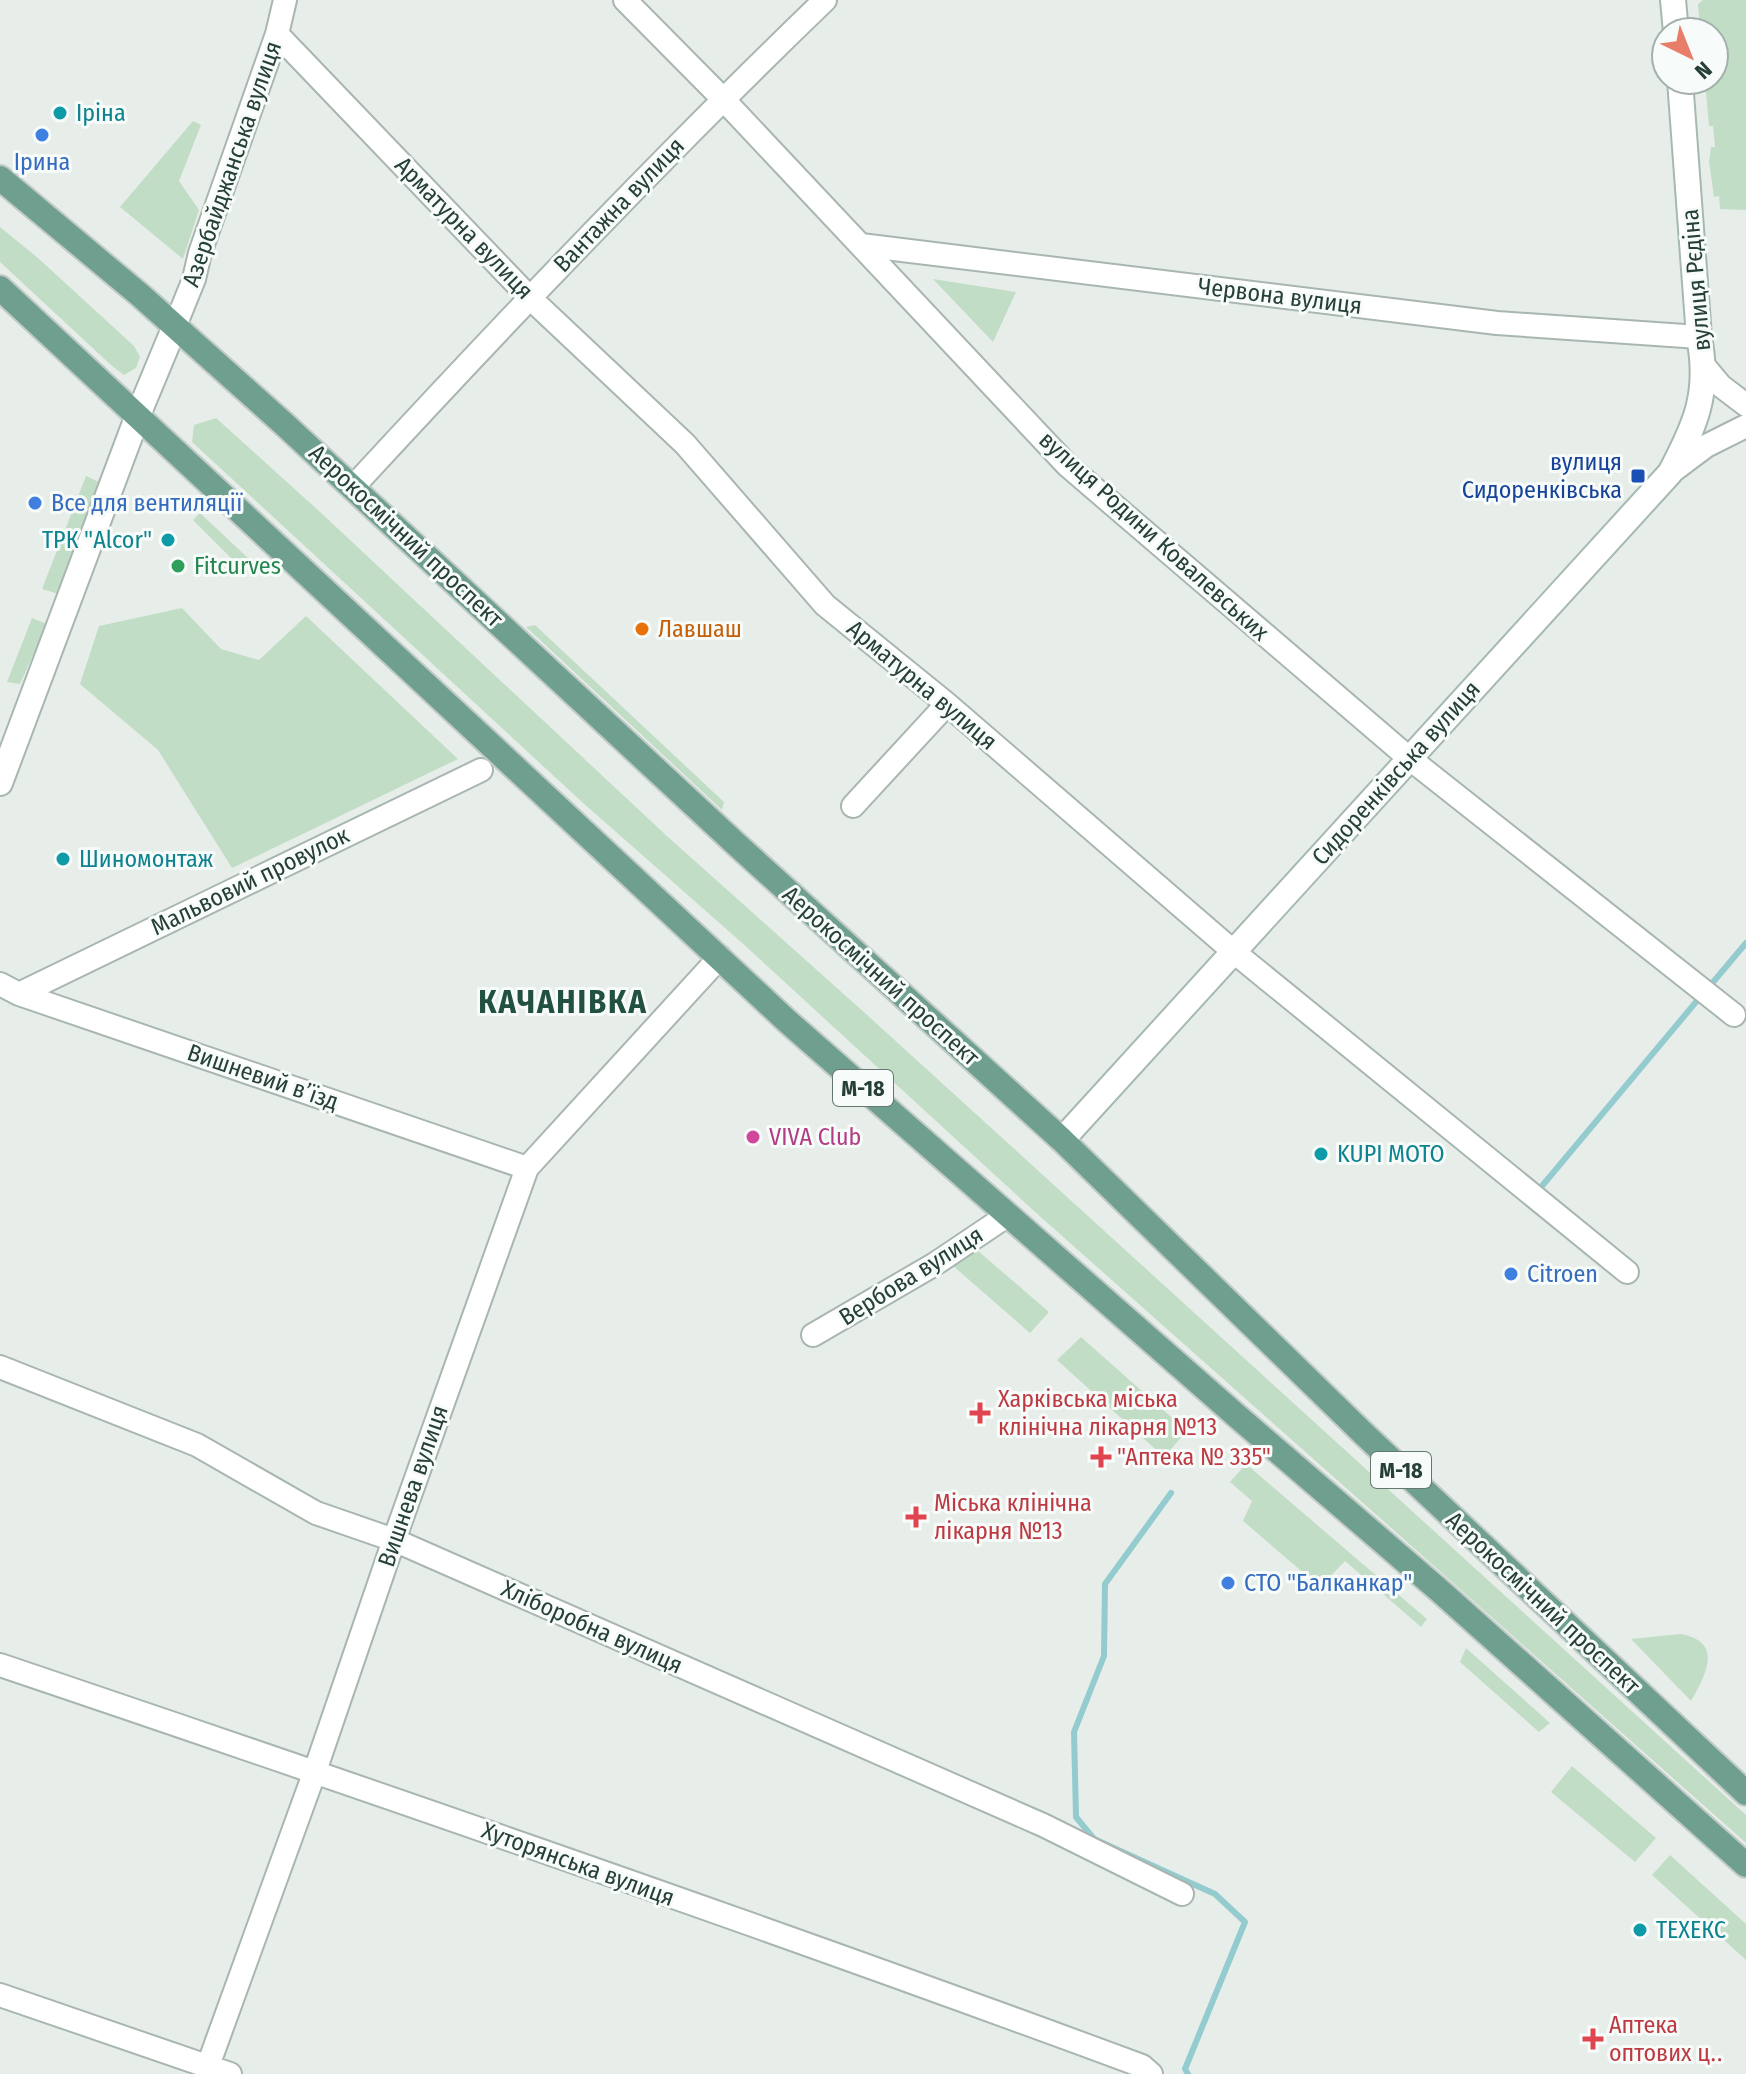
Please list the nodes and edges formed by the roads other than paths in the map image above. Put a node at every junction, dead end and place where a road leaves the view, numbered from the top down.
1 (285, 0) edge
2 (625, 0) edge
3 (825, 0) edge
4 (277, 34) junction
5 (1681, 96) edge
6 (723, 99) junction
7 (0, 178) edge
8 (861, 245) junction
9 (0, 288) edge
10 (529, 297) junction
11 (175, 326) junction
12 (1699, 337) junction
13 (1705, 367) junction
14 (1746, 405) edge
15 (138, 415) junction
16 (1746, 426) edge
17 (1670, 473) junction
18 (353, 487) junction
19 (947, 704) junction
20 (9, 737) edge
21 (1409, 758) junction
22 (481, 770) dead end
23 (0, 783) edge
24 (853, 806) dead end
25 (1234, 952) junction
26 (720, 957) junction
27 (9, 989) edge
28 (1734, 1015) dead end
29 (1062, 1140) junction
30 (527, 1168) junction
31 (1008, 1215) junction
32 (1627, 1272) dead end
33 (813, 1335) dead end
34 (0, 1367) edge
35 (394, 1540) junction
36 (0, 1665) edge
37 (315, 1771) junction
38 (1746, 1793) edge
39 (1746, 1865) edge
40 (1182, 1894) dead end
41 (0, 1995) edge
42 (206, 2070) edge
43 (230, 2074) edge
44 (1151, 2074) edge

1 - 4 street, Азербайджанська вулиця
2 - 6 street, вулиця Родини Ковалевських
3 - 6 street, Вантажна вулиця
4 - 10 street, Арматурна вулиця
4 - 11 street, Азербайджанська вулиця
5 - 12 main road, вулиця Рєдіна
6 - 8 street, вулиця Родини Ковалевських
6 - 10 street, Вантажна вулиця
7 - 11 main road, Аерокосмічний проспект / М-18
8 - 12 street, Червона вулиця
8 - 21 street, вулиця Родини Ковалевських
9 - 15 main road, М-18
10 - 18 street, Вантажна вулиця
10 - 19 street, Арматурна вулиця
11 - 15 main road
11 - 18 main road, Аерокосмічний проспект / М-18
12 - 13 main road, вулиця Рєдіна
13 - 14 street
13 - 17 main road, вулиця Рєдіна
15 - 20 main road
15 - 26 main road, М-18
16 - 17 street, Сидоренківська вулиця
17 - 21 main road, Сидоренківська вулиця
18 - 29 main road, Аерокосмічний проспект / М-18
19 - 24 street
19 - 25 street, Арматурна вулиця
20 - 23 main road
21 - 25 main road, Сидоренківська вулиця
21 - 28 street, вулиця Родини Ковалевських
22 - 27 street, Мальвовий провулок
25 - 29 main road, Сидоренківська вулиця
25 - 32 street, Арматурна вулиця
26 - 30 street, Вишнева вулиця
26 - 31 main road, М-18
27 - 30 street, Вишневий в’їзд
29 - 38 main road, Аерокосмічний проспект / М-18
30 - 35 street, Вишнева вулиця
31 - 33 street, Вербова вулиця
31 - 39 main road, М-18
34 - 35 street, Хліборобна вулиця
35 - 37 street, Вишнева вулиця
35 - 40 street, Хліборобна вулиця
36 - 37 street, Хуторянська вулиця
37 - 42 street, Вишнева вулиця
37 - 44 street, Хуторянська вулиця
41 - 42 street
42 - 43 street

